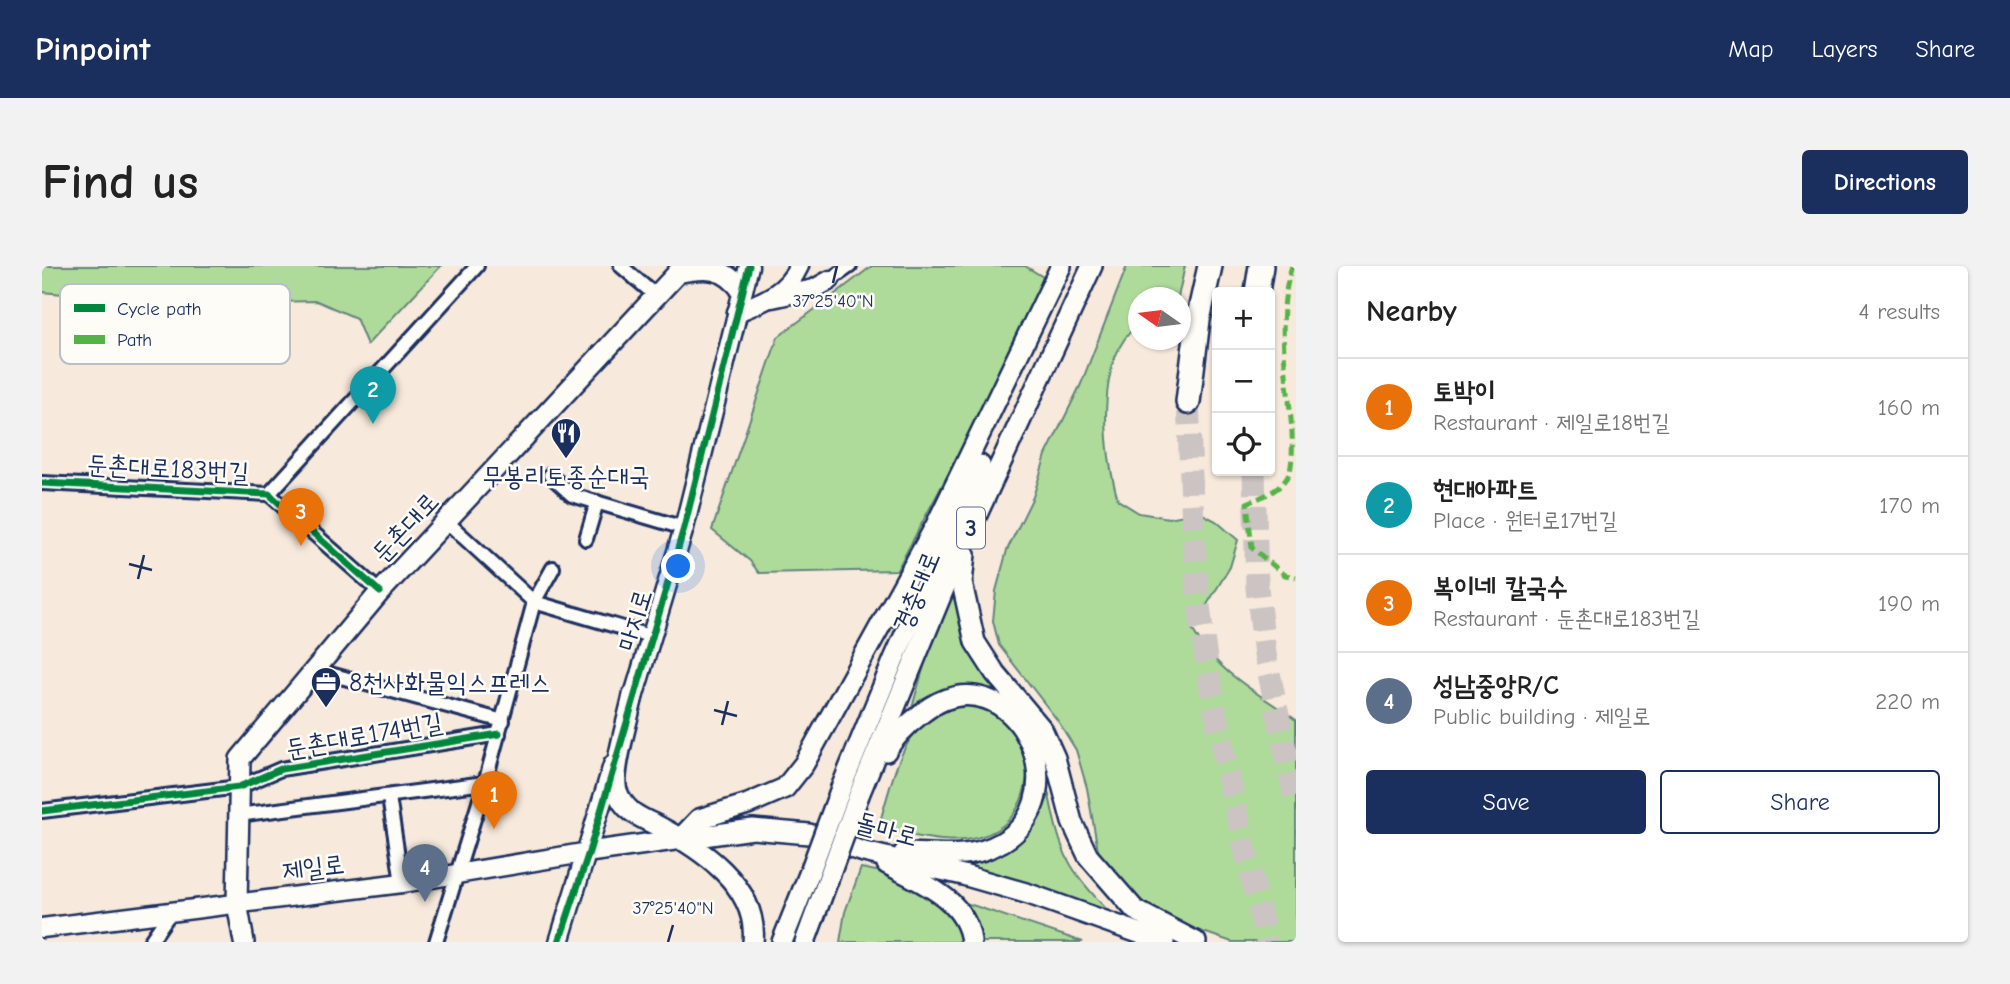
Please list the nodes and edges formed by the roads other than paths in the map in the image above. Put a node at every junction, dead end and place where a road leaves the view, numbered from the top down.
1 (477, 266) edge
2 (621, 266) edge
3 (749, 266) edge
4 (799, 266) edge
5 (808, 266) edge
6 (850, 266) edge
7 (1061, 266) edge
8 (1069, 266) edge
9 (1091, 266) edge
10 (1210, 266) edge
11 (1261, 266) edge
12 (681, 270) edge
13 (830, 279) junction
14 (1258, 287) edge
15 (742, 291) junction
16 (656, 296) junction
17 (772, 298) junction
18 (737, 312) junction
19 (1188, 402) tunnel mouth
20 (550, 475) dead end
21 (42, 483) edge
22 (269, 495) junction
23 (597, 502) junction
24 (978, 512) junction
25 (446, 521) junction
26 (684, 528) junction
27 (586, 539) dead end
28 (553, 568) dead end
29 (380, 592) junction
30 (534, 601) junction
31 (650, 636) junction
32 (315, 670) junction
33 (633, 695) junction
34 (503, 721) junction
35 (499, 734) junction
36 (485, 783) junction
37 (239, 787) junction
38 (850, 792) junction
39 (389, 797) junction
40 (42, 811) edge
41 (238, 815) junction
42 (679, 840) junction
43 (589, 852) junction
44 (864, 852) junction
45 (820, 873) junction
46 (458, 874) junction
47 (402, 883) junction
48 (237, 903) junction
49 (172, 910) junction
50 (42, 928) edge
51 (150, 942) edge
52 (244, 942) edge
53 (436, 942) edge
54 (559, 942) edge
55 (753, 942) edge
56 (782, 942) edge
57 (805, 942) edge
58 (818, 942) edge
59 (971, 942) edge
60 (1164, 942) edge
61 (1196, 942) edge

1 - 22 street
2 - 16 street
3 - 15 street, 마지로
4 - 17 street
5 - 13 street
6 - 13 street
7 - 42 main road
8 - 38 main road, 경충대로 / 3
9 - 24 main road, 경충대로 / 3
10 - 19 highway
11 - 14 highway
12 - 15 main road
12 - 16 main road, 둔촌대로
13 - 17 street
15 - 18 street, 마지로
16 - 25 main road, 둔촌대로
17 - 18 street
18 - 26 street, 마지로
20 - 23 street
21 - 22 street, 둔촌대로183번길
22 - 29 street, 둔촌대로183번길
23 - 26 street
23 - 27 street
24 - 38 main road, 경충대로 / 3
24 - 61 main road
25 - 29 main road, 둔촌대로
25 - 30 street
26 - 31 street, 마지로
28 - 30 street
29 - 32 main road, 둔촌대로
30 - 31 street
30 - 34 street
31 - 33 street, 마지로
32 - 34 street
32 - 37 main road, 둔촌대로
33 - 42 main road
33 - 43 street, 마지로
34 - 35 street
35 - 36 street
35 - 37 street, 둔촌대로174번길
36 - 39 street
36 - 46 street
37 - 40 street, 둔촌대로174번길
37 - 41 main road, 둔촌대로
38 - 44 main road
38 - 45 main road, 경충대로 / 3, bridge
39 - 41 street
39 - 47 street
41 - 48 main road, 둔촌대로
42 - 43 main road, 돌마로
42 - 44 main road, 돌마로
42 - 55 main road
43 - 46 street, 제일로
43 - 54 street, 마지로
44 - 59 main road
44 - 60 main road, 돌마로
45 - 56 main road, 경충대로 / 3
45 - 57 main road, 경충대로 / 3
45 - 58 main road
46 - 47 street, 제일로
46 - 53 street
47 - 48 street, 제일로
48 - 49 street, 제일로
48 - 52 main road, 둔촌대로
49 - 50 street, 제일로
49 - 51 street

